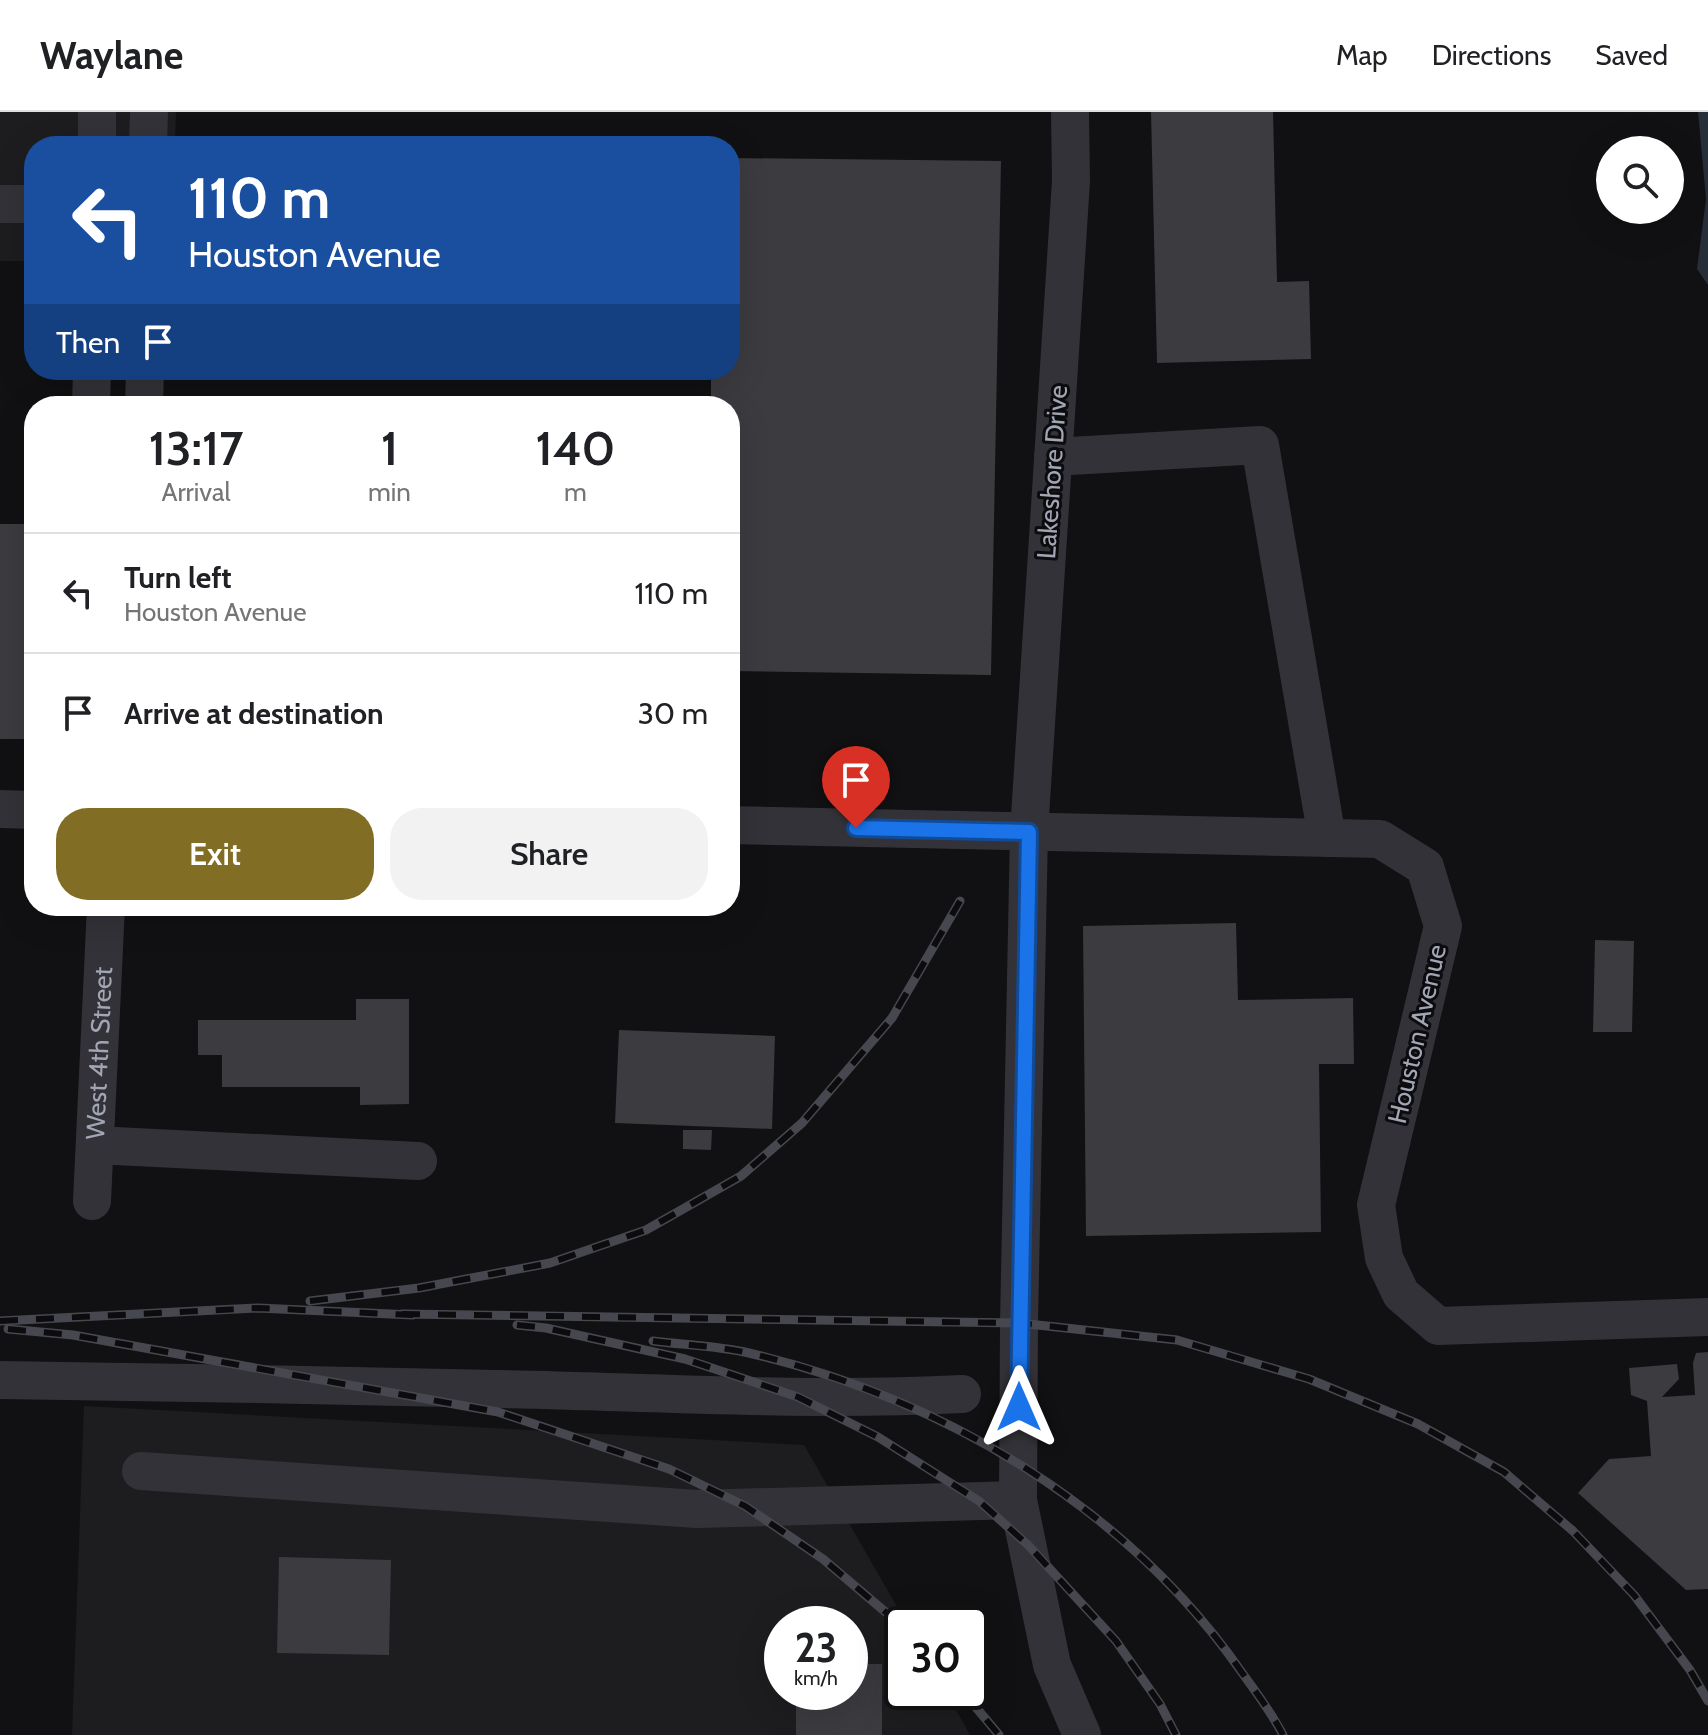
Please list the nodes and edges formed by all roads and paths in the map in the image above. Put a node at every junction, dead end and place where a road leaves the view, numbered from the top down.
1 (97, 112) edge
2 (149, 112) edge
3 (1070, 112) edge
4 (97, 136) edge
5 (148, 136) edge
6 (0, 204) edge
7 (24, 204) edge
8 (1053, 457) junction
9 (0, 809) edge
10 (24, 810) edge
11 (740, 825) edge
12 (1029, 832) junction
13 (1327, 838) junction
14 (106, 916) edge
15 (95, 1145) junction
16 (418, 1161) dead end
17 (92, 1201) dead end
18 (1708, 1317) edge
19 (0, 1380) edge
20 (962, 1394) dead end
21 (141, 1471) dead end
22 (1018, 1500) junction
23 (1082, 1735) edge

1 - 4 street
2 - 5 street
3 - 8 street, Lakeshore Drive
6 - 7 street
8 - 12 street, Lakeshore Drive
8 - 13 street
9 - 10 street
11 - 12 street, Houston Avenue
12 - 13 street, Houston Avenue
12 - 22 street, Lakeshore Drive
13 - 18 street, Houston Avenue
14 - 15 street, West 4th Street
15 - 16 street
15 - 17 street, West 4th Street
19 - 20 street
21 - 22 street
22 - 23 street, Lakeshore Drive

